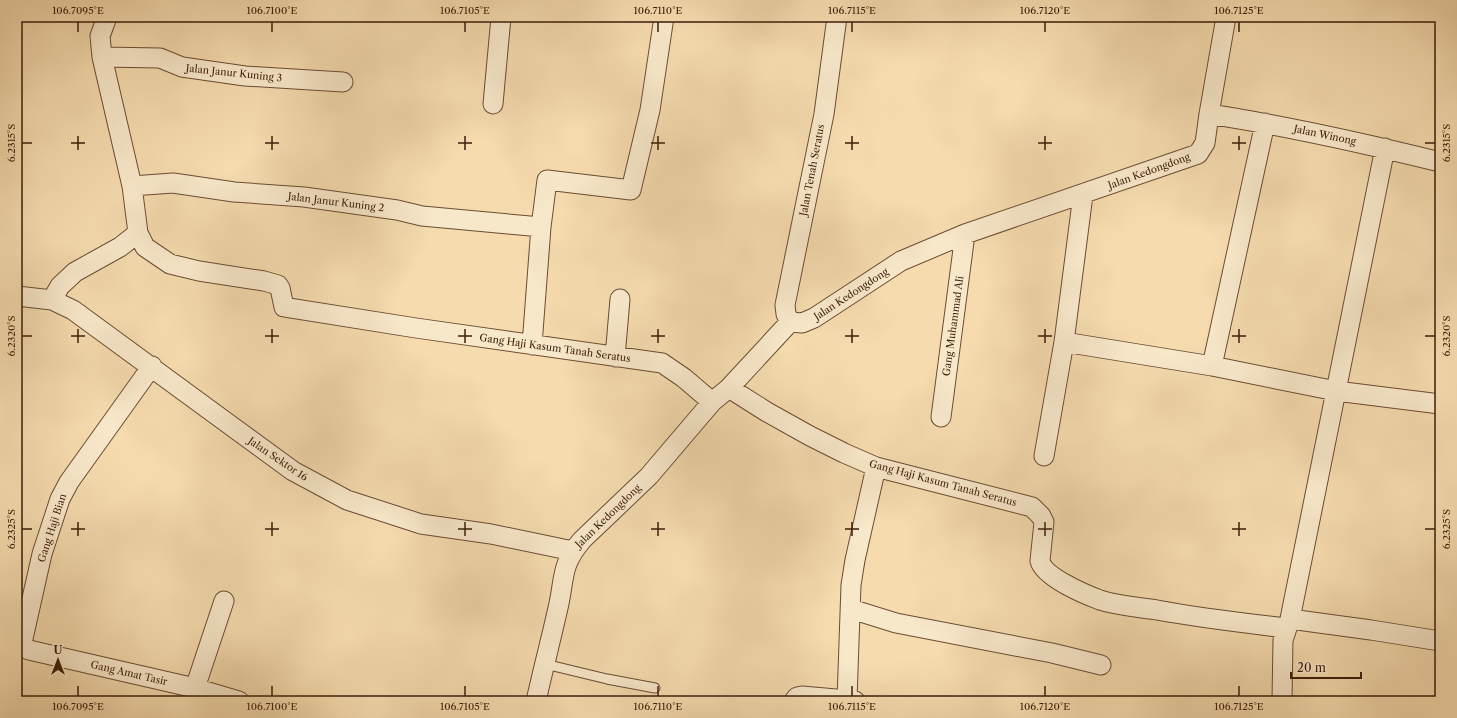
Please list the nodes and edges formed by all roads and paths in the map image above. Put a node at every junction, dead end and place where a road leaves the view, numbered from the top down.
1 (501, 17) edge
2 (664, 17) edge
3 (837, 17) edge
4 (1226, 17) edge
5 (105, 18) edge
6 (102, 57) junction
7 (343, 82) dead end
8 (492, 104) dead end
9 (1209, 114) junction
10 (1265, 122) junction
11 (1386, 148) junction
12 (1440, 162) edge
13 (132, 186) junction
14 (1083, 195) junction
15 (541, 227) junction
16 (138, 233) junction
17 (966, 234) junction
18 (17, 296) edge
19 (620, 299) dead end
20 (52, 300) junction
21 (790, 322) junction
22 (1064, 342) junction
23 (532, 345) junction
24 (615, 357) junction
25 (152, 366) junction
26 (1212, 366) junction
27 (729, 388) junction
28 (1336, 391) junction
29 (712, 402) junction
30 (1440, 404) edge
31 (941, 417) dead end
32 (1044, 456) dead end
33 (876, 467) junction
34 (573, 551) junction
35 (224, 601) dead end
36 (851, 609) junction
37 (1288, 624) junction
38 (1440, 641) edge
39 (19, 642) edge
40 (545, 664) junction
41 (1101, 665) dead end
42 (195, 688) junction
43 (655, 688) dead end
44 (239, 701) edge
45 (536, 701) edge
46 (794, 701) edge
47 (851, 701) edge
48 (1282, 701) edge

1 - 8 street
2 - 15 street
3 - 21 street, Jalan Tenah Seratus
4 - 9 street, Jalan Kedongdong
5 - 6 street
6 - 7 street, Jalan Janur Kuning 3
6 - 13 street
9 - 10 street, Jalan Winong
9 - 14 street, Jalan Kedongdong
10 - 11 street, Jalan Winong
10 - 26 street
11 - 12 street, Jalan Winong
11 - 28 street
13 - 15 street, Jalan Janur Kuning 2
13 - 16 street
14 - 17 street, Jalan Kedongdong
14 - 22 street
15 - 23 street
16 - 20 street
16 - 23 street, Gang Haji Kasum Tanah Seratus
17 - 21 street, Jalan Kedongdong
17 - 31 street, Gang Muhammad Ali
18 - 20 street, Jalan Sektor 16
19 - 24 street
20 - 25 street, Jalan Sektor 16
21 - 27 street, Jalan Kedongdong
22 - 26 street
22 - 32 street
23 - 24 street, Gang Haji Kasum Tanah Seratus
24 - 29 street, Gang Haji Kasum Tanah Seratus
25 - 34 street, Jalan Sektor 16
25 - 39 street, Gang Haji Bian
26 - 28 street
27 - 29 street, Jalan Kedongdong
27 - 33 street, Gang Haji Kasum Tanah Seratus
28 - 30 street
28 - 37 street
29 - 34 street, Jalan Kedongdong
33 - 36 street
33 - 37 street, Gang Haji Kasum Tanah Seratus
34 - 40 street, Jalan Kedongdong
35 - 42 street
36 - 41 street
36 - 47 street
37 - 38 street
37 - 48 street
39 - 42 street, Gang Amat Tasir
40 - 43 lane
40 - 45 street, Jalan Kedongdong
42 - 44 street, Gang Amat Tasir
46 - 47 street

